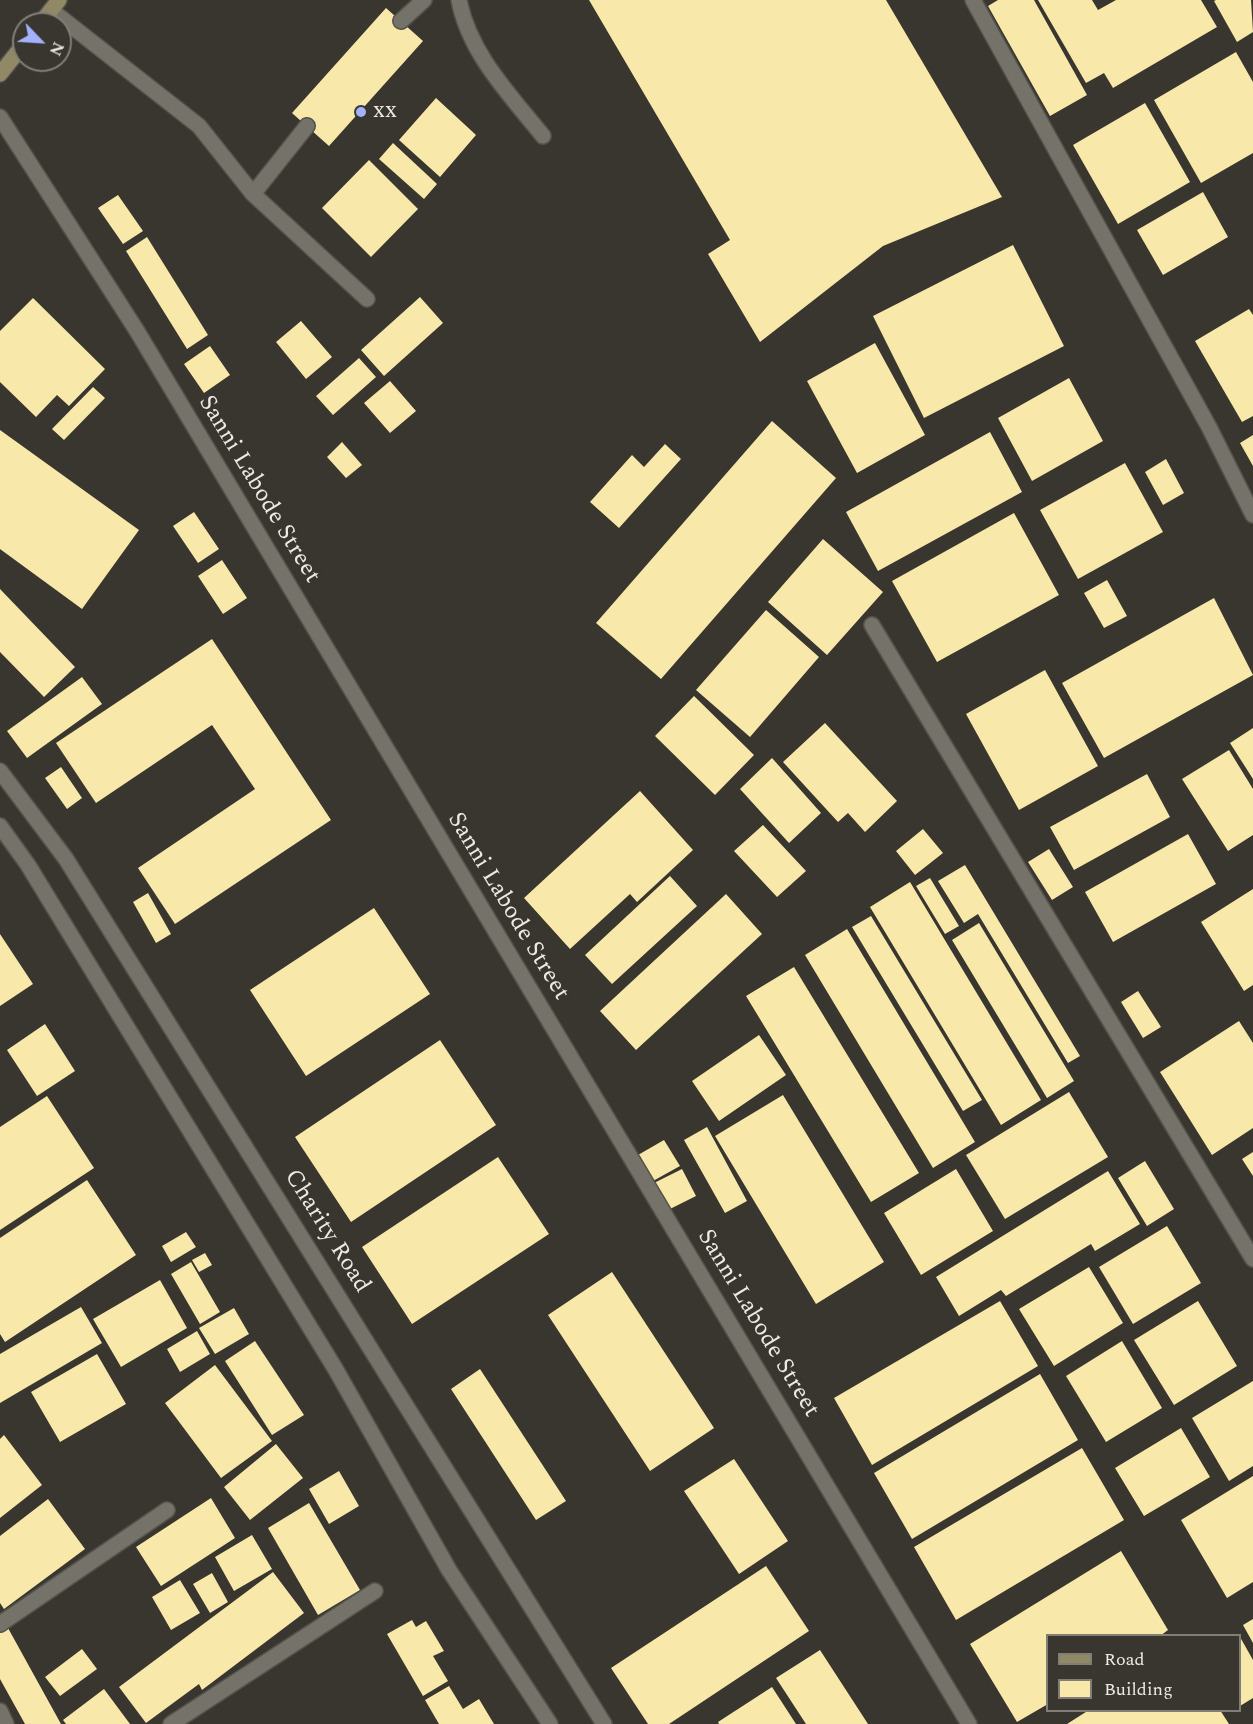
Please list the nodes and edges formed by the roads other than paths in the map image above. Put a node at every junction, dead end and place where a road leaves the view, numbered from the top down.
1 (424, 0) edge
2 (459, 0) edge
3 (973, 0) edge
4 (55, 5) edge
5 (401, 21) dead end
6 (12, 59) edge
7 (0, 74) edge
8 (0, 117) edge
9 (307, 126) dead end
10 (543, 135) dead end
11 (253, 194) junction
12 (367, 298) dead end
13 (1253, 515) edge
14 (872, 625) dead end
15 (0, 771) edge
16 (0, 826) edge
17 (1253, 1259) edge
18 (167, 1510) dead end
19 (375, 1591) dead end
20 (0, 1624) edge
21 (0, 1711) edge
22 (6, 1724) edge
23 (171, 1724) edge
24 (550, 1724) edge
25 (604, 1724) edge
26 (969, 1724) edge

1 - 5 street
2 - 10 street
3 - 13 street
4 - 11 street
6 - 7 main road
8 - 26 street, Sanni Labode Street
9 - 11 street
11 - 12 street
14 - 17 street
15 - 25 street, Charity Road
16 - 24 street
18 - 20 street
19 - 23 street
21 - 22 street

